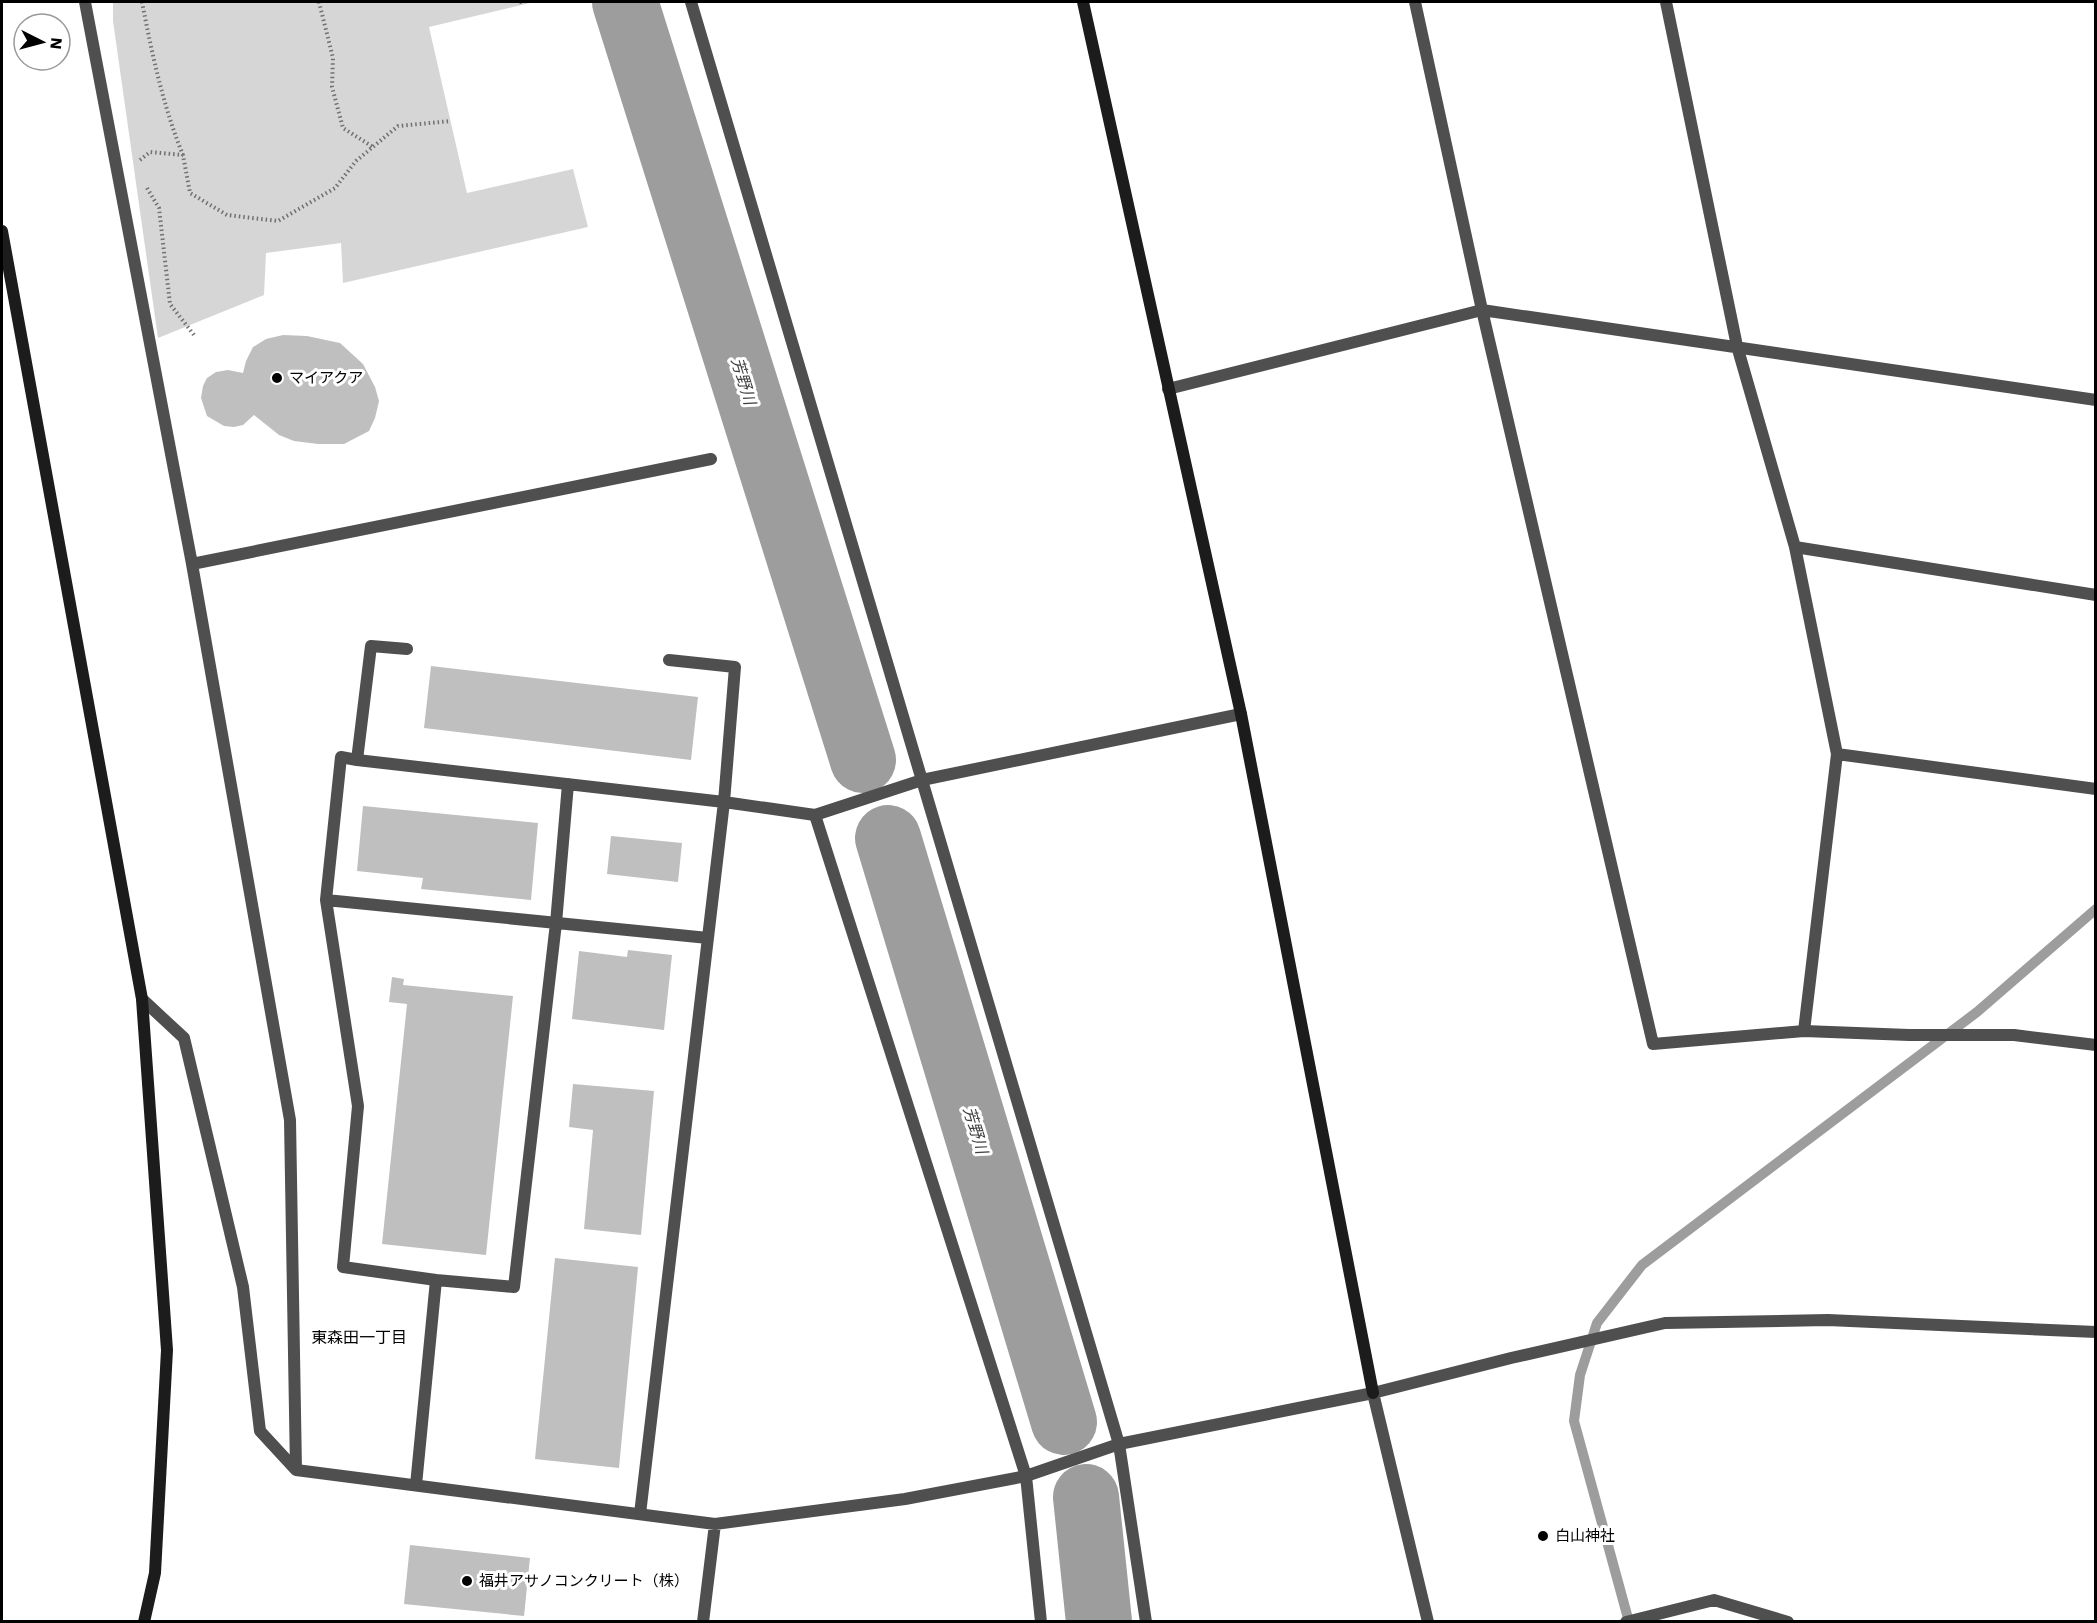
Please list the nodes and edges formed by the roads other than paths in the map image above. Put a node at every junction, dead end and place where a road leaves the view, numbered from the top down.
1 (85, 2) edge
2 (691, 2) edge
3 (1083, 2) edge
4 (1415, 2) edge
5 (1666, 2) edge
6 (2, 231) edge
7 (1482, 310) junction
8 (1737, 346) junction
9 (1168, 389) junction
10 (2096, 400) edge
11 (711, 459) dead end
12 (1795, 547) junction
13 (192, 564) junction
14 (2096, 595) edge
15 (407, 649) dead end
16 (669, 660) dead end
17 (1241, 714) junction
18 (1837, 754) junction
19 (357, 760) junction
20 (922, 780) junction
21 (568, 784) junction
22 (2096, 789) edge
23 (724, 802) junction
24 (815, 815) junction
25 (326, 900) junction
26 (556, 923) junction
27 (708, 938) junction
28 (142, 999) junction
29 (1804, 1031) junction
30 (2096, 1045) edge
31 (436, 1280) junction
32 (2096, 1332) edge
33 (1373, 1393) junction
34 (1119, 1444) junction
35 (296, 1470) junction
36 (1026, 1476) junction
37 (416, 1485) junction
38 (640, 1514) junction
39 (715, 1524) junction
40 (144, 1622) edge
41 (702, 1622) edge
42 (1041, 1622) edge
43 (1146, 1622) edge
44 (1428, 1622) edge
45 (1626, 1622) edge
46 (1788, 1622) edge

1 - 13 street
2 - 20 street
3 - 9 street
4 - 7 street
5 - 8 street
6 - 28 street
7 - 8 street
7 - 9 street
7 - 29 street
8 - 10 street
8 - 12 street
9 - 17 street
11 - 13 street
12 - 14 street
12 - 18 street
13 - 35 street
15 - 19 street
16 - 23 street
17 - 20 street
17 - 33 street
18 - 22 street
18 - 29 street
19 - 21 street
19 - 25 street
20 - 24 street
20 - 34 street
21 - 23 street
21 - 26 street
23 - 24 street
23 - 27 street
24 - 36 street
25 - 26 street
25 - 31 street
26 - 27 street
26 - 31 street
27 - 38 street
28 - 35 street
28 - 40 street
29 - 30 street
31 - 37 street
32 - 33 street
33 - 34 street
33 - 44 street
34 - 36 street
34 - 43 street
35 - 37 street
36 - 39 street
36 - 42 street
37 - 38 street
38 - 39 street
39 - 41 street
45 - 46 street

